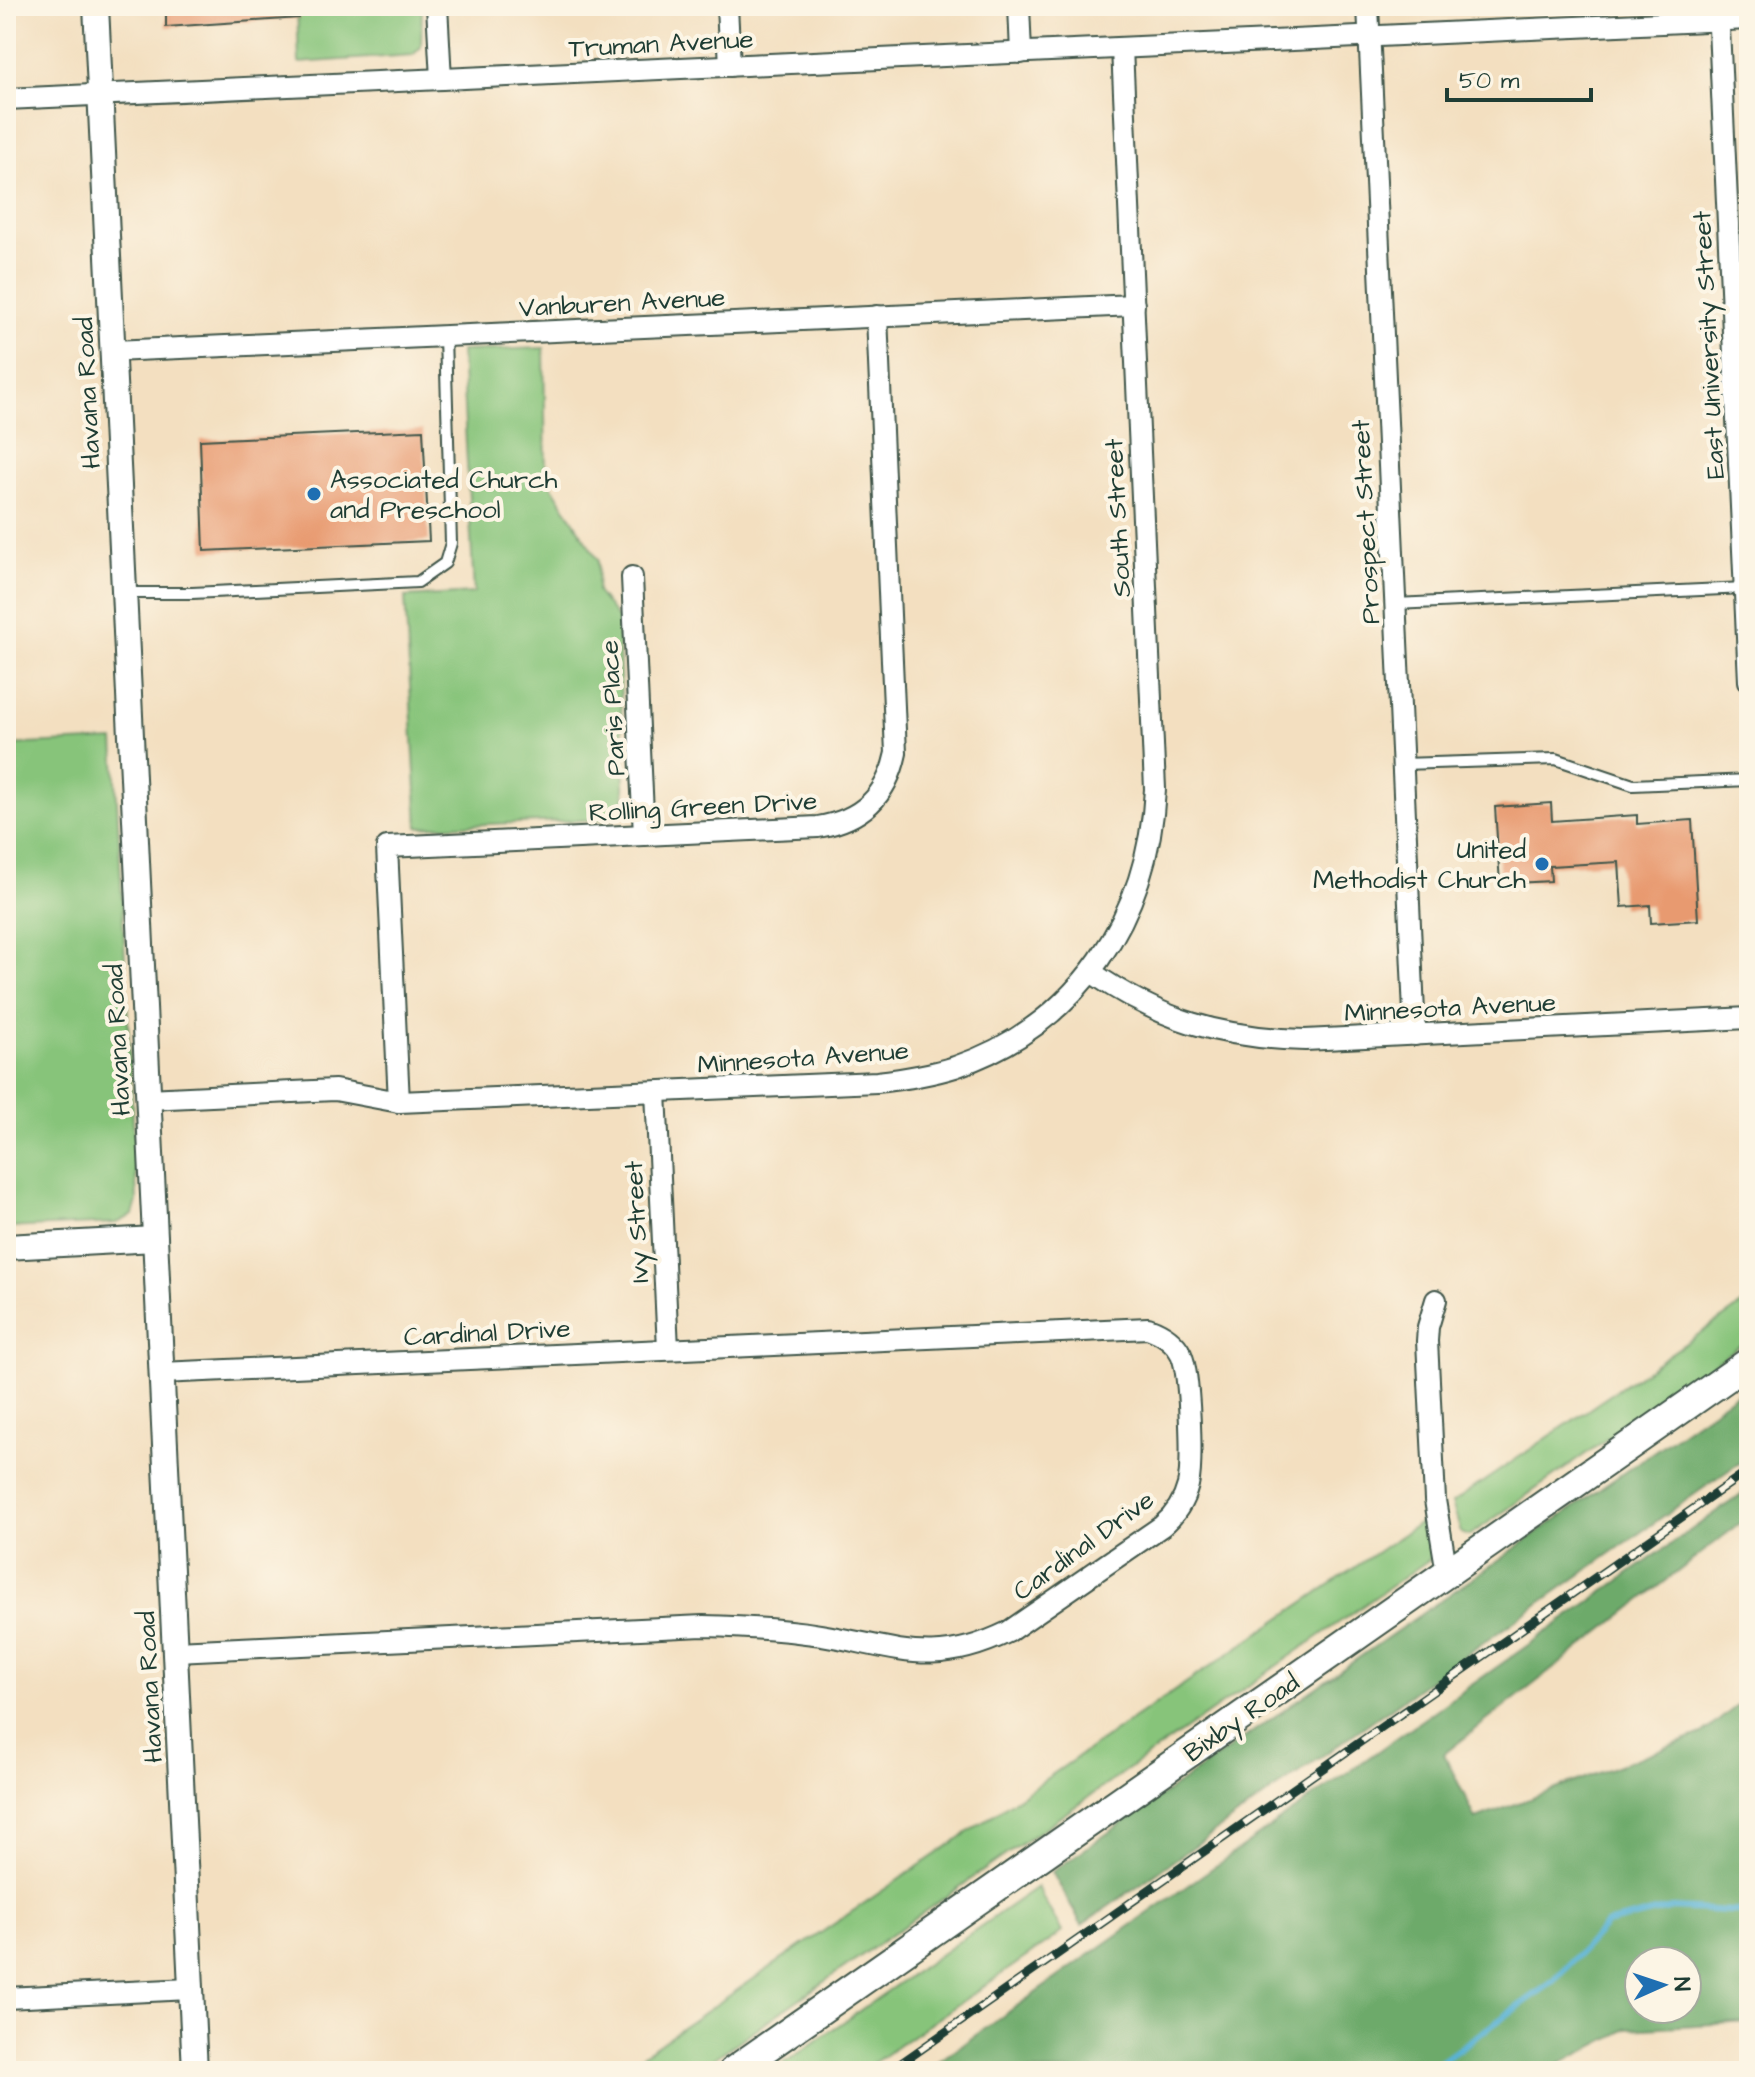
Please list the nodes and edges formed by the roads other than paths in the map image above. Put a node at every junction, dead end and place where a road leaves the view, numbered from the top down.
1 (96, 6) edge
2 (437, 6) edge
3 (727, 6) edge
4 (1019, 6) edge
5 (1368, 6) edge
6 (1718, 13) edge
7 (1749, 19) edge
8 (1370, 37) junction
9 (1122, 48) junction
10 (1021, 53) junction
11 (730, 66) junction
12 (441, 79) junction
13 (100, 95) junction
14 (6, 99) edge
15 (1134, 305) junction
16 (877, 316) junction
17 (445, 336) junction
18 (113, 351) junction
19 (632, 577) dead end
20 (1745, 588) junction
21 (124, 593) junction
22 (1395, 604) junction
23 (1749, 660) edge
24 (1749, 681) edge
25 (1402, 764) junction
26 (1749, 780) edge
27 (644, 835) junction
28 (1091, 972) junction
29 (1749, 1018) edge
30 (1415, 1035) junction
31 (656, 1092) junction
32 (148, 1099) junction
33 (399, 1102) junction
34 (155, 1239) junction
35 (6, 1247) edge
36 (1436, 1300) dead end
37 (668, 1349) junction
38 (1749, 1362) edge
39 (161, 1373) junction
40 (1447, 1573) junction
41 (176, 1651) junction
42 (190, 1989) junction
43 (6, 1998) edge
44 (195, 2071) edge
45 (733, 2071) edge

1 - 13 street, Havana Road
2 - 12 street
3 - 11 street
4 - 10 street
5 - 8 street, Prospect Street
6 - 7 street, Truman Avenue
6 - 8 street, Truman Avenue
6 - 20 street, East University Street
8 - 9 street, Truman Avenue
8 - 22 street, Prospect Street
9 - 10 street, Truman Avenue
9 - 15 street, South Street
10 - 11 street, Truman Avenue
11 - 12 street, Truman Avenue
12 - 13 street, Truman Avenue
13 - 14 street, Truman Avenue
13 - 18 street, Havana Road
15 - 16 street, Vanburen Avenue
15 - 28 street, South Street
16 - 17 street, Vanburen Avenue
16 - 27 street, Rolling Green Drive
17 - 18 street, Vanburen Avenue
17 - 21 lane
18 - 21 street, Havana Road
19 - 27 street, Paris Place
20 - 22 lane
20 - 23 street, East University Street
21 - 32 street, Havana Road
22 - 25 street, Prospect Street
23 - 24 street, East University Street
25 - 26 lane
25 - 30 street, Prospect Street
27 - 33 street, Rolling Green Drive
28 - 30 street, Minnesota Avenue
28 - 31 street, Minnesota Avenue
29 - 30 street, Minnesota Avenue
31 - 33 street, Minnesota Avenue
31 - 37 street, Ivy Street
32 - 33 street, Minnesota Avenue
32 - 34 street, Havana Road
34 - 35 street
34 - 39 street, Havana Road
36 - 40 street
37 - 39 street, Cardinal Drive
37 - 41 street, Cardinal Drive
38 - 40 main road, Bixby Road
39 - 41 street, Havana Road
40 - 45 main road, Bixby Road
41 - 42 street, Havana Road
42 - 43 street
42 - 44 street, Havana Road

